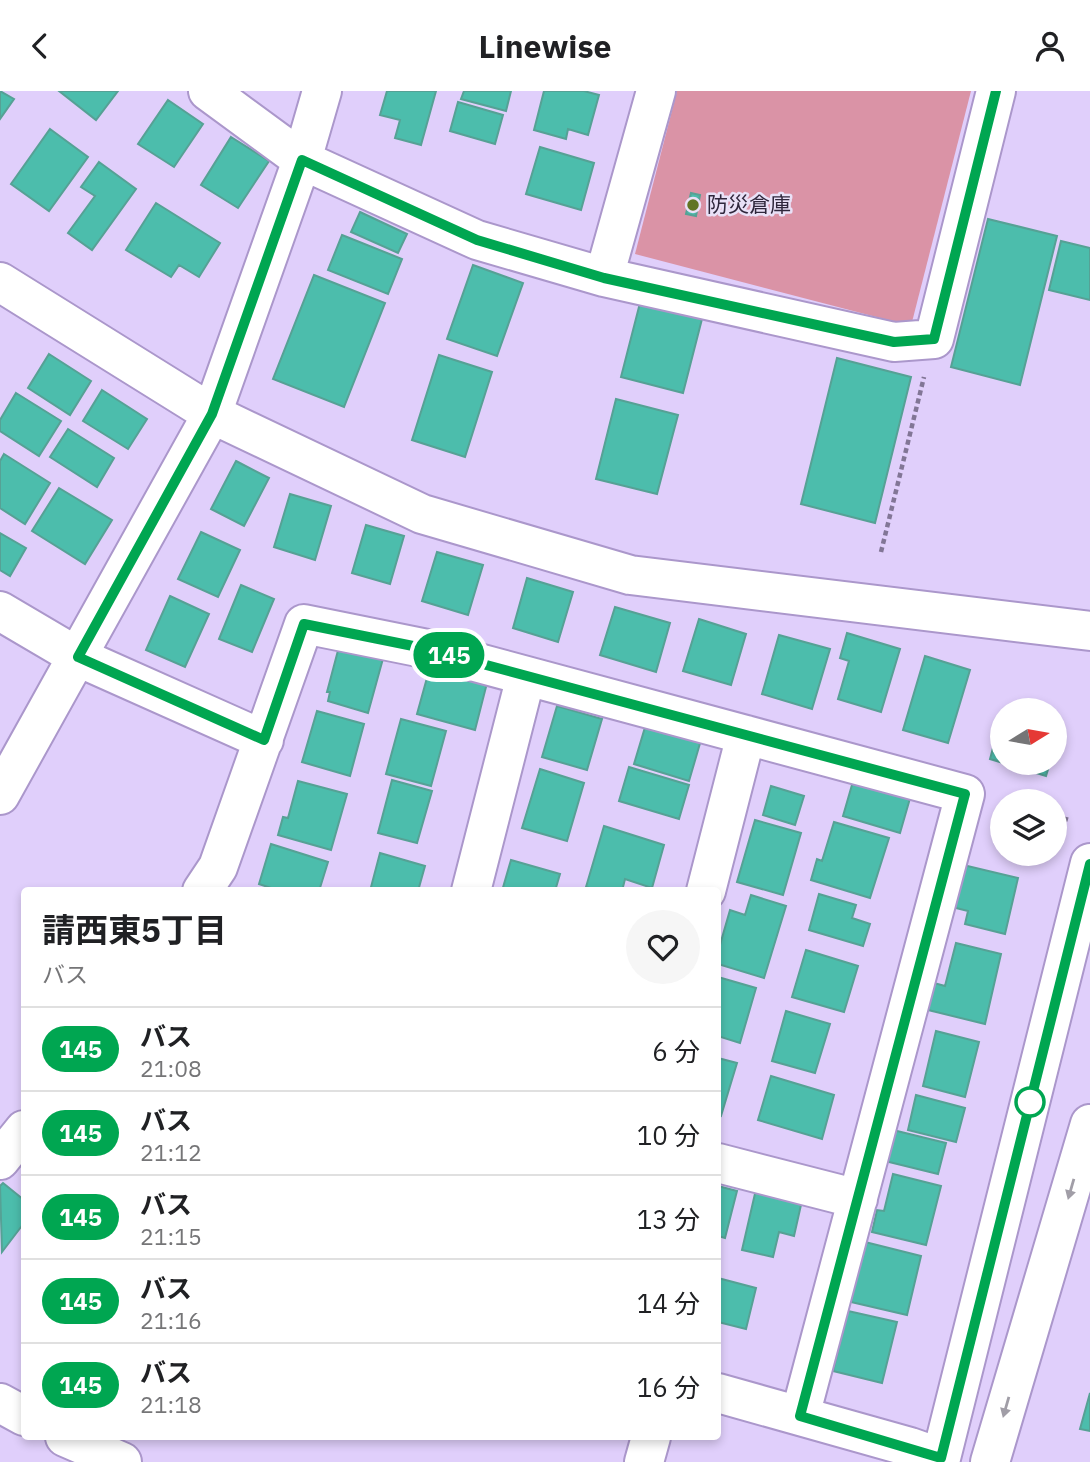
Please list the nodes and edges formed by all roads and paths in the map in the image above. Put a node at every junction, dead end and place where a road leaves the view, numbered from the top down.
1 (208, 91) edge
2 (322, 91) edge
3 (656, 91) edge
4 (996, 91) edge
5 (302, 160) junction
6 (604, 278) junction
7 (0, 282) edge
8 (934, 339) junction
9 (212, 414) junction
10 (881, 552) dead end
11 (0, 611) edge
12 (1090, 631) edge
13 (78, 657) junction
14 (526, 676) junction
15 (746, 735) junction
16 (264, 740) junction
17 (0, 795) edge
18 (1090, 863) edge
19 (205, 887) edge
20 (472, 887) edge
21 (707, 887) edge
22 (1090, 1123) edge
23 (721, 1164) edge
24 (858, 1199) junction
25 (721, 1394) edge
26 (0, 1403) edge
27 (21, 1414) edge
28 (800, 1416) junction
29 (72, 1440) edge
30 (650, 1440) edge
31 (941, 1460) edge
32 (122, 1462) edge
33 (644, 1462) edge
34 (990, 1462) edge

1 - 5 street
2 - 5 street
3 - 6 street
4 - 8 street
5 - 6 street
5 - 9 street
6 - 8 street
7 - 9 street
8 - 10 path
9 - 12 street
9 - 13 street
11 - 13 street
13 - 16 street
13 - 17 street
14 - 15 street
14 - 16 street
14 - 20 street
15 - 21 street
15 - 24 street
16 - 19 street
18 - 31 street
22 -> 34 street
23 - 24 street
24 - 28 street
25 - 28 street
26 - 27 street
28 - 31 street
29 - 32 street
30 - 33 street

